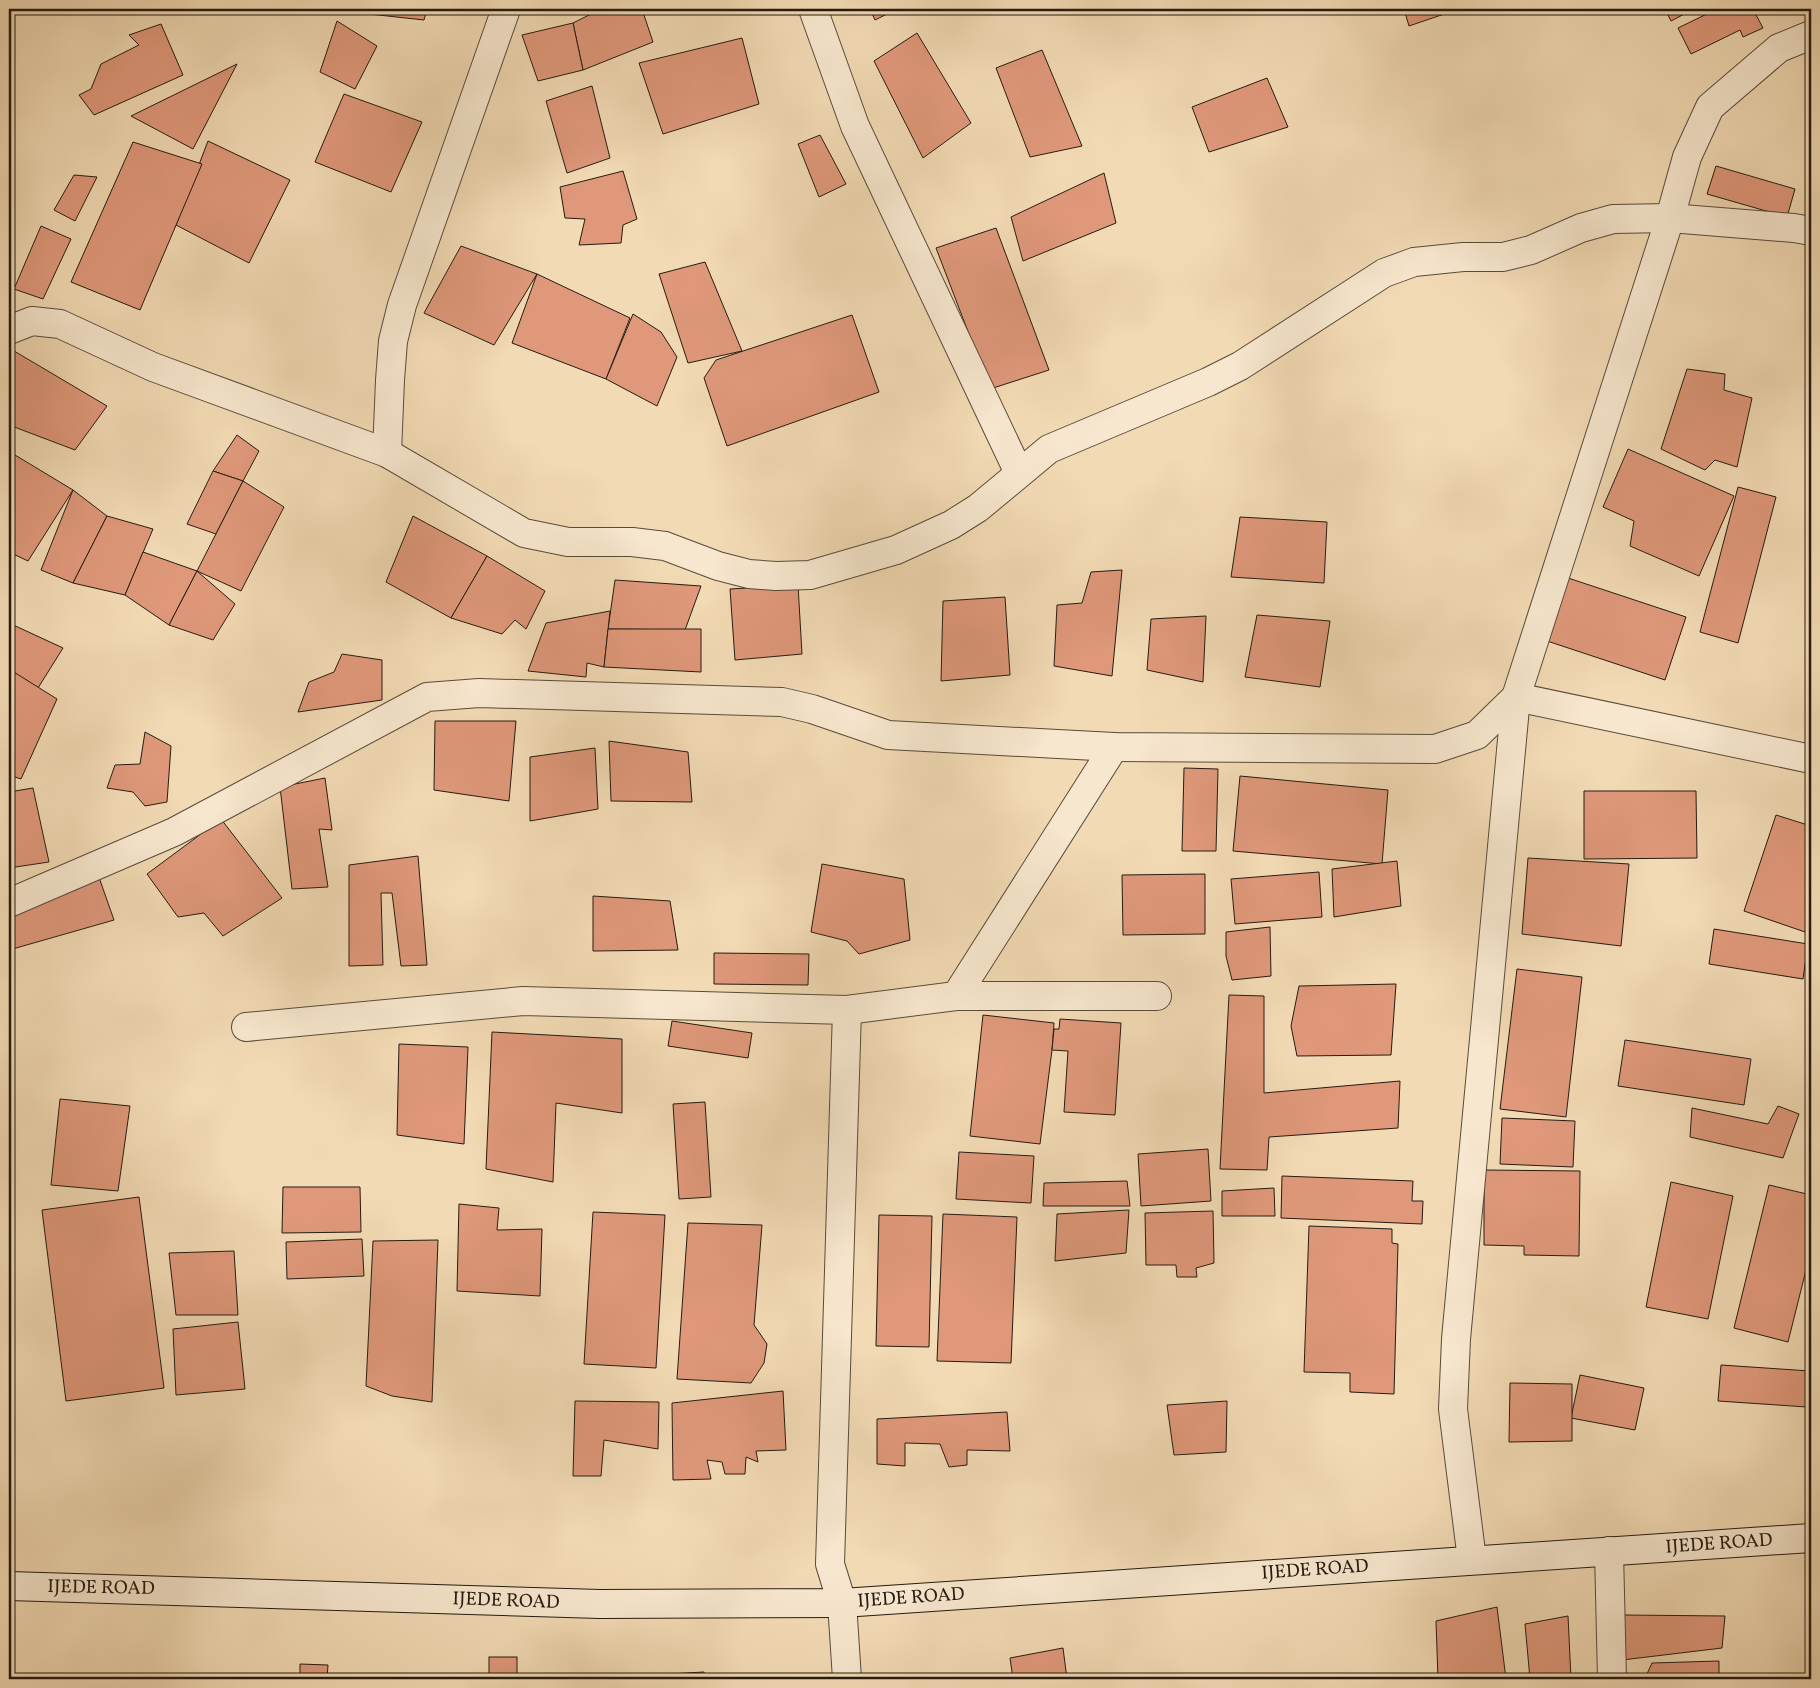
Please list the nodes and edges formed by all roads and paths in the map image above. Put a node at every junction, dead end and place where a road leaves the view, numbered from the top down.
1 (506, 9) edge
2 (812, 9) edge
3 (1811, 35) edge
4 (1670, 218) junction
5 (1811, 231) edge
6 (9, 330) edge
7 (387, 453) junction
8 (1019, 473) junction
9 (1516, 698) junction
10 (1114, 748) junction
11 (1811, 759) edge
12 (9, 903) edge
13 (956, 996) junction
14 (1157, 996) dead end
15 (847, 1010) junction
16 (246, 1027) dead end
17 (1811, 1538) edge
18 (1609, 1551) junction
19 (1472, 1560) junction
20 (9, 1586) edge
21 (842, 1603) junction
22 (847, 1679) edge
23 (1612, 1679) edge

1 - 7 street
2 - 8 street
3 - 4 street
4 - 5 street
4 - 8 street
4 - 9 street
6 - 7 street
7 - 8 street
9 - 10 street
9 - 11 street
9 - 19 street
10 - 12 street
10 - 13 street
13 - 14 street
13 - 15 street
15 - 16 street
15 - 21 street
17 - 18 street, IJEDE ROAD
18 - 19 street, IJEDE ROAD
18 - 23 street
19 - 21 street, IJEDE ROAD
20 - 21 street, IJEDE ROAD
21 - 22 street

